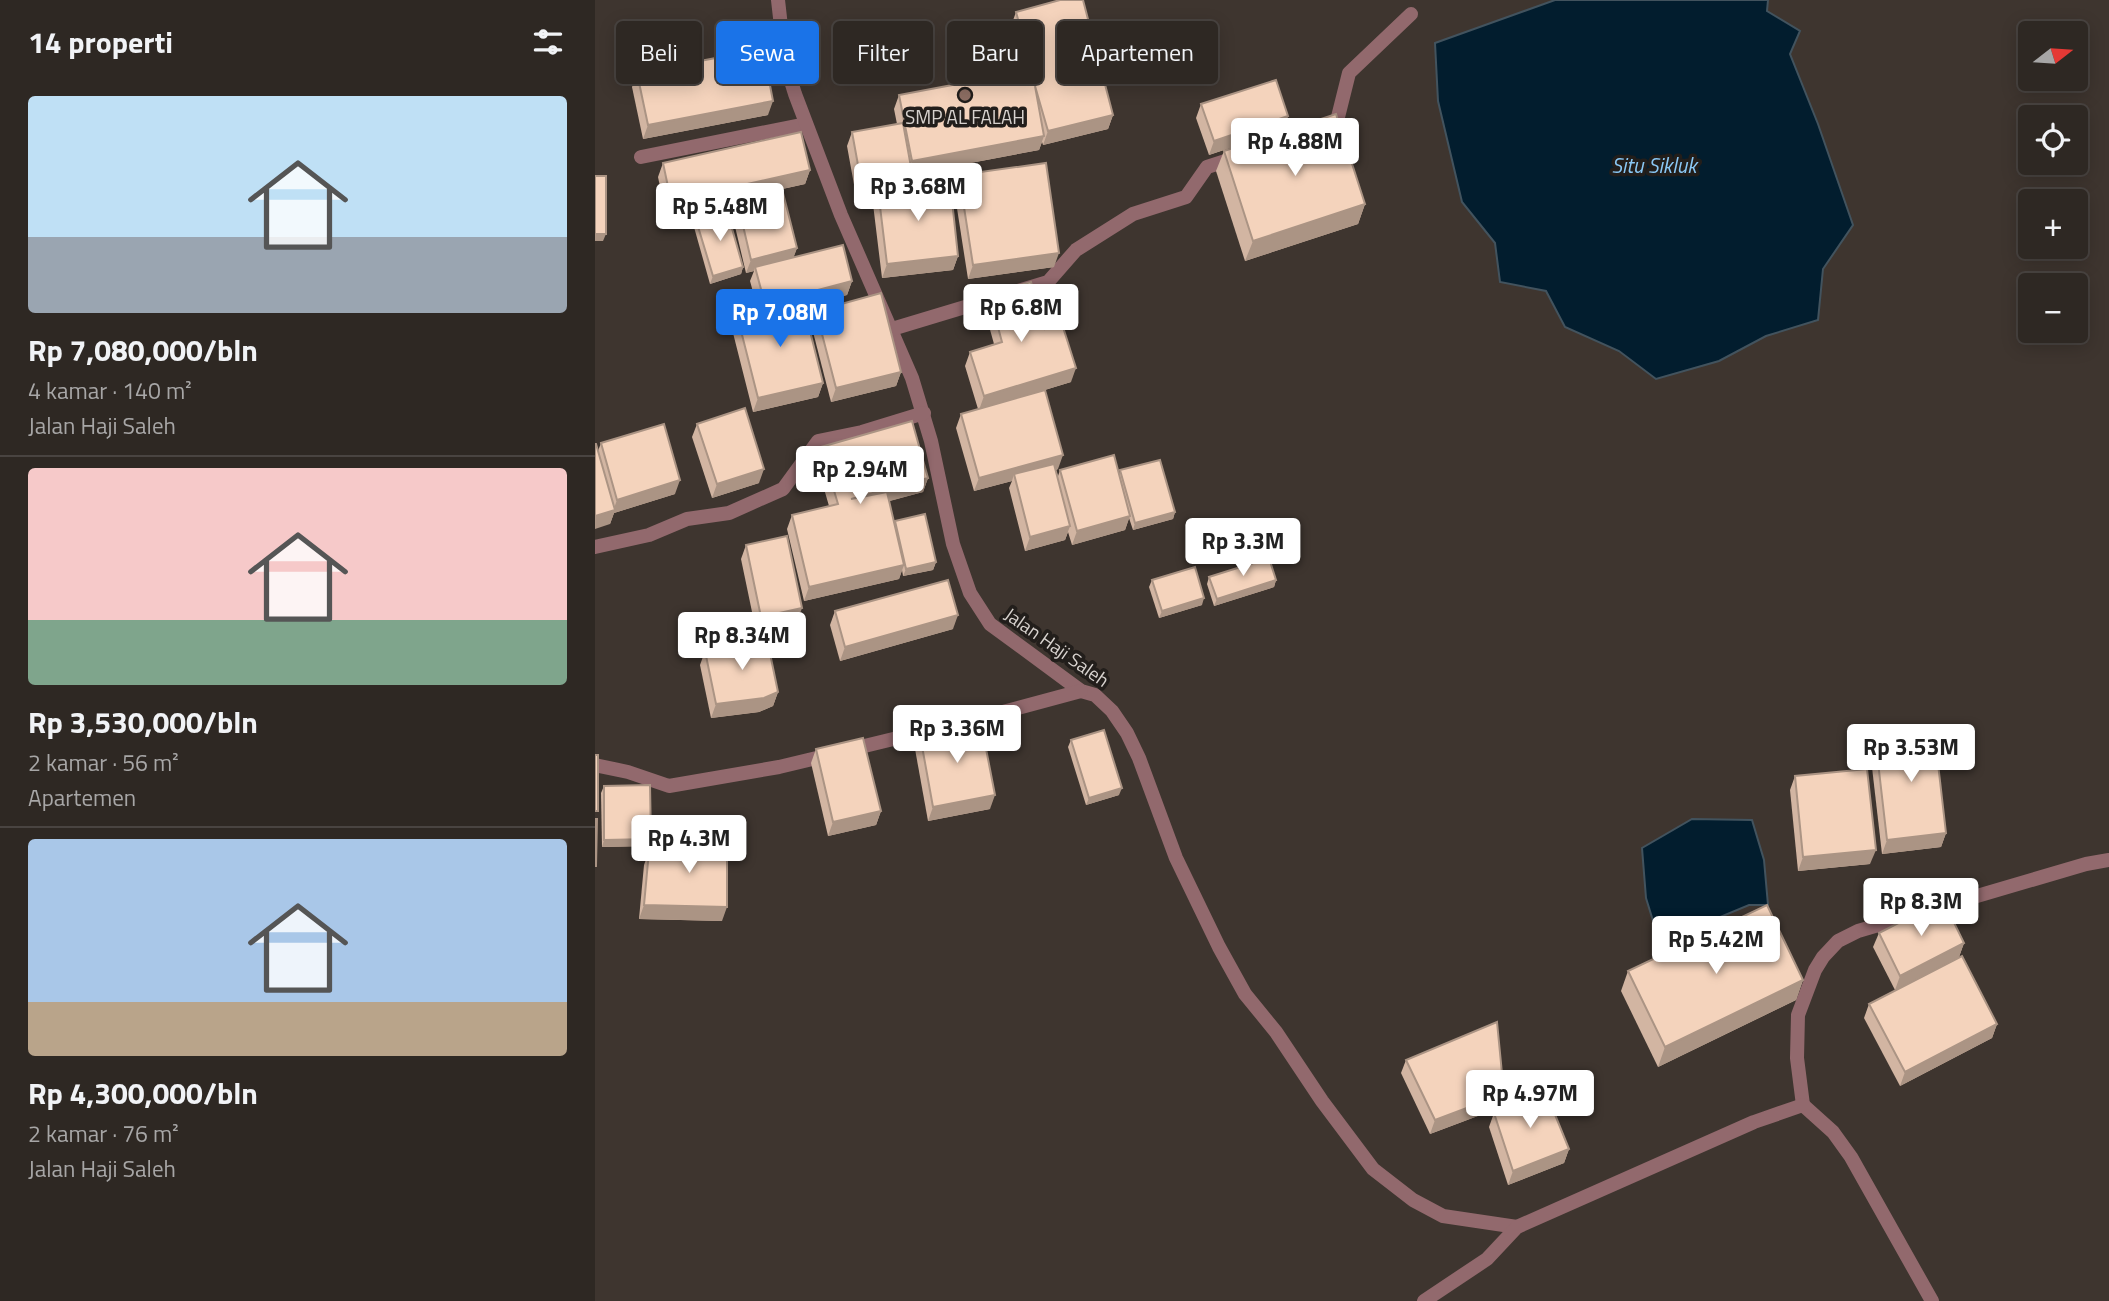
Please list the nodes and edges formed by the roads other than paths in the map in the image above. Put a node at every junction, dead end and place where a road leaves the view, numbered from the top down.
1 (778, 0) edge
2 (1411, 14) dead end
3 (806, 124) junction
4 (1310, 133) edge
5 (1246, 154) edge
6 (641, 157) dead end
7 (892, 329) junction
8 (924, 413) junction
9 (595, 547) edge
10 (1081, 691) junction
11 (595, 765) edge
12 (2109, 860) edge
13 (1803, 1105) junction
14 (1517, 1227) junction
15 (1424, 1301) edge
16 (1932, 1301) edge

1 - 3 street, Jalan Haji Saleh
2 - 4 street
3 - 6 street
3 - 7 street, Jalan Haji Saleh
5 - 7 street
7 - 8 street, Jalan Haji Saleh
8 - 9 street
8 - 10 street, Jalan Haji Saleh
10 - 11 street
10 - 14 street, Jalan Haji Saleh
12 - 13 street
13 - 14 street
13 - 16 street
14 - 15 street

